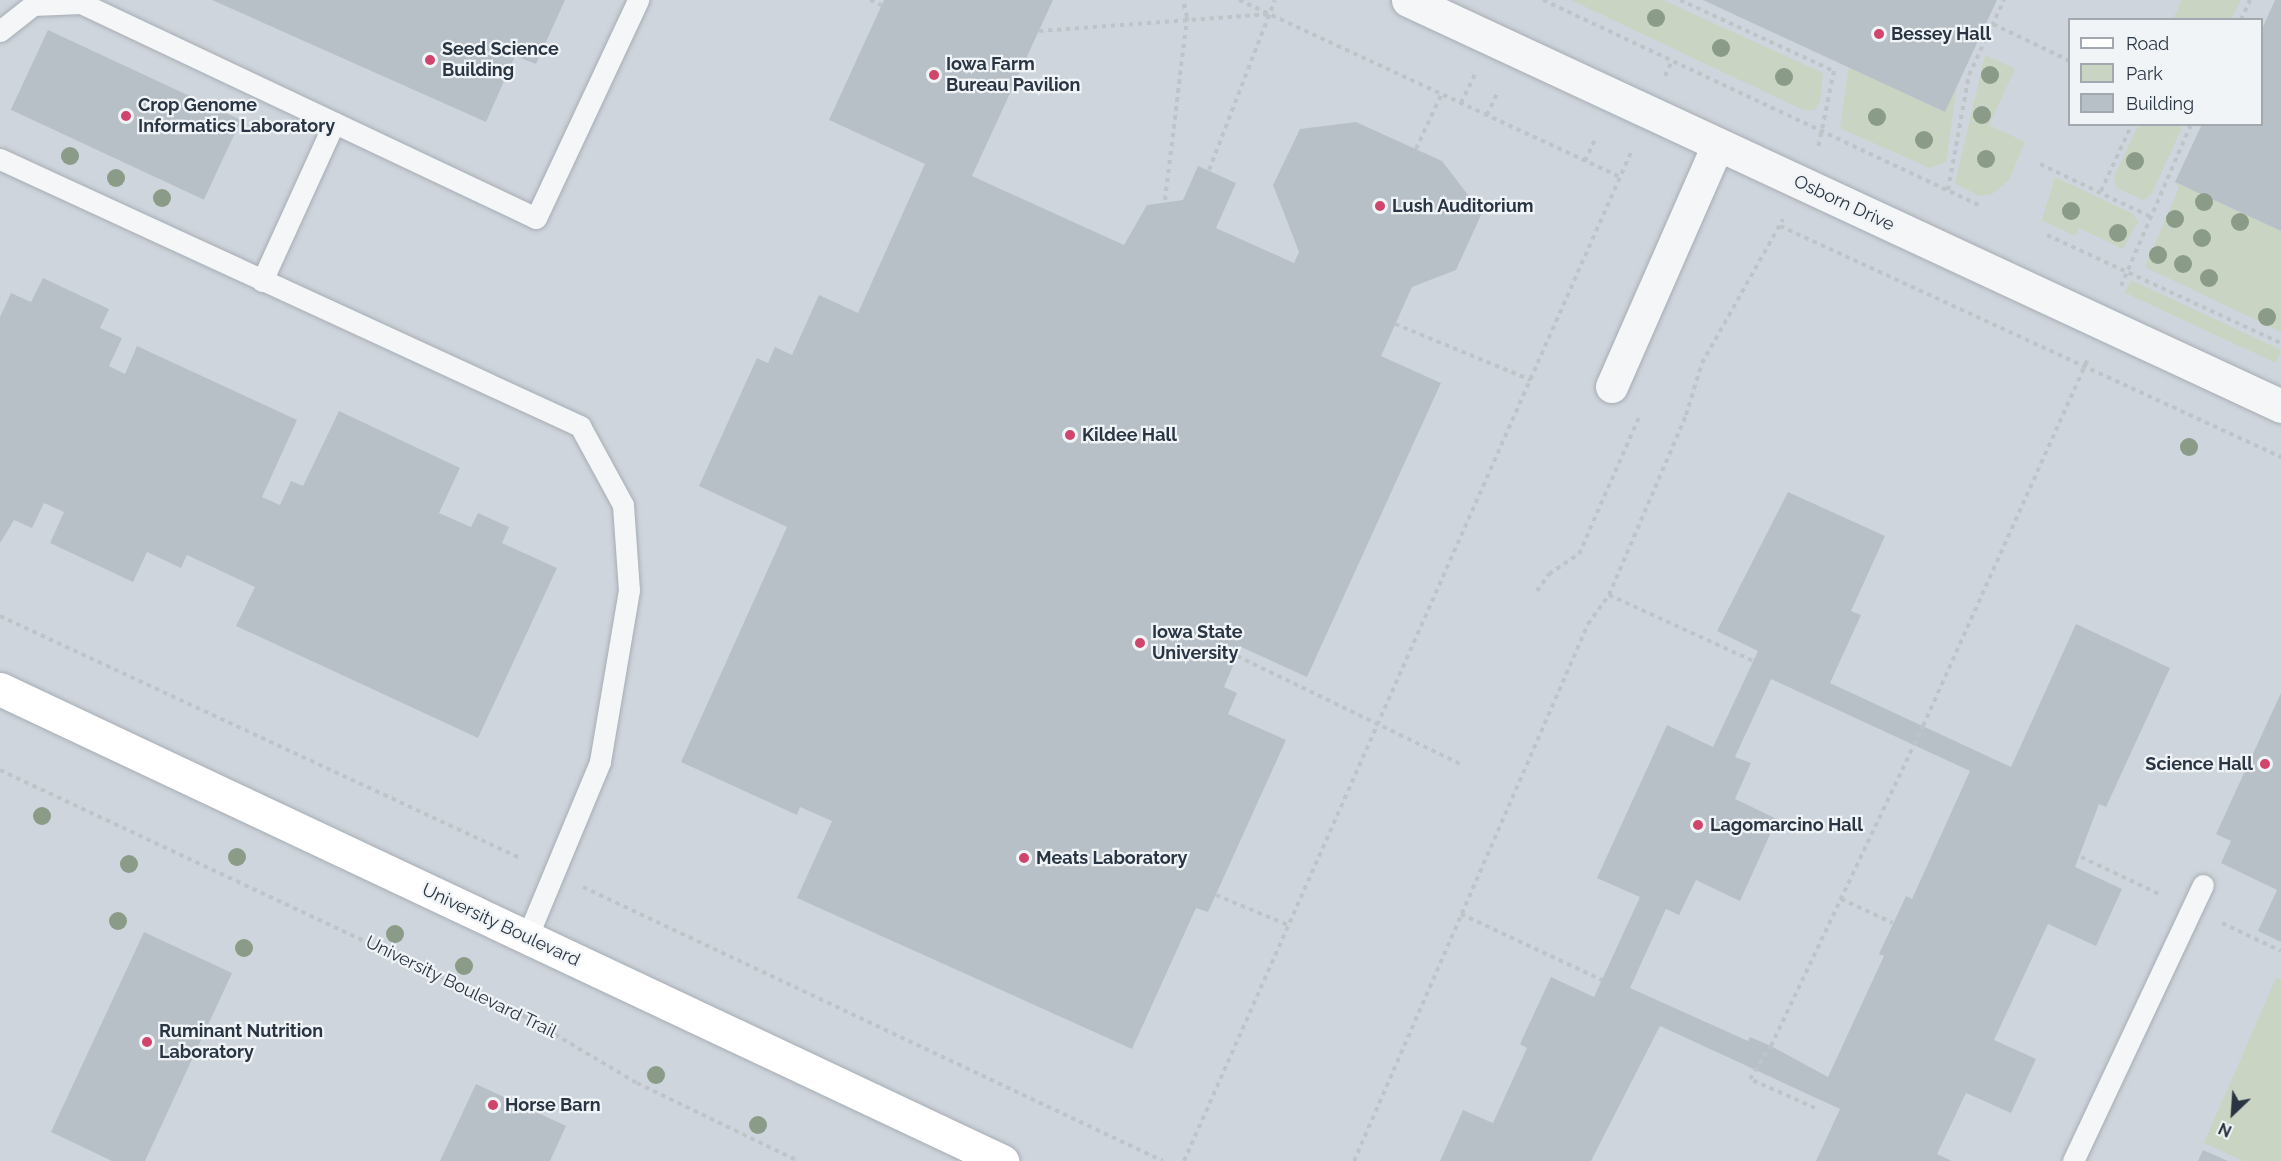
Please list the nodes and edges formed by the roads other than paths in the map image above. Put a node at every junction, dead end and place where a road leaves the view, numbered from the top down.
1 (638, 0) edge
2 (1408, 0) edge
3 (0, 31) edge
4 (334, 123) junction
5 (1718, 145) junction
6 (0, 159) edge
7 (262, 281) junction
8 (1612, 387) dead end
9 (2281, 406) edge
10 (0, 689) edge
11 (2203, 885) dead end
12 (527, 937) junction
13 (1002, 1161) edge
14 (2073, 1161) edge

1 - 4 lane
2 - 5 street, Osborn Drive
3 - 4 lane
4 - 7 lane
5 - 8 street
5 - 9 street, Osborn Drive
6 - 7 lane
7 - 12 lane
10 - 12 main road, University Boulevard
11 - 14 lane
12 - 13 main road, University Boulevard

